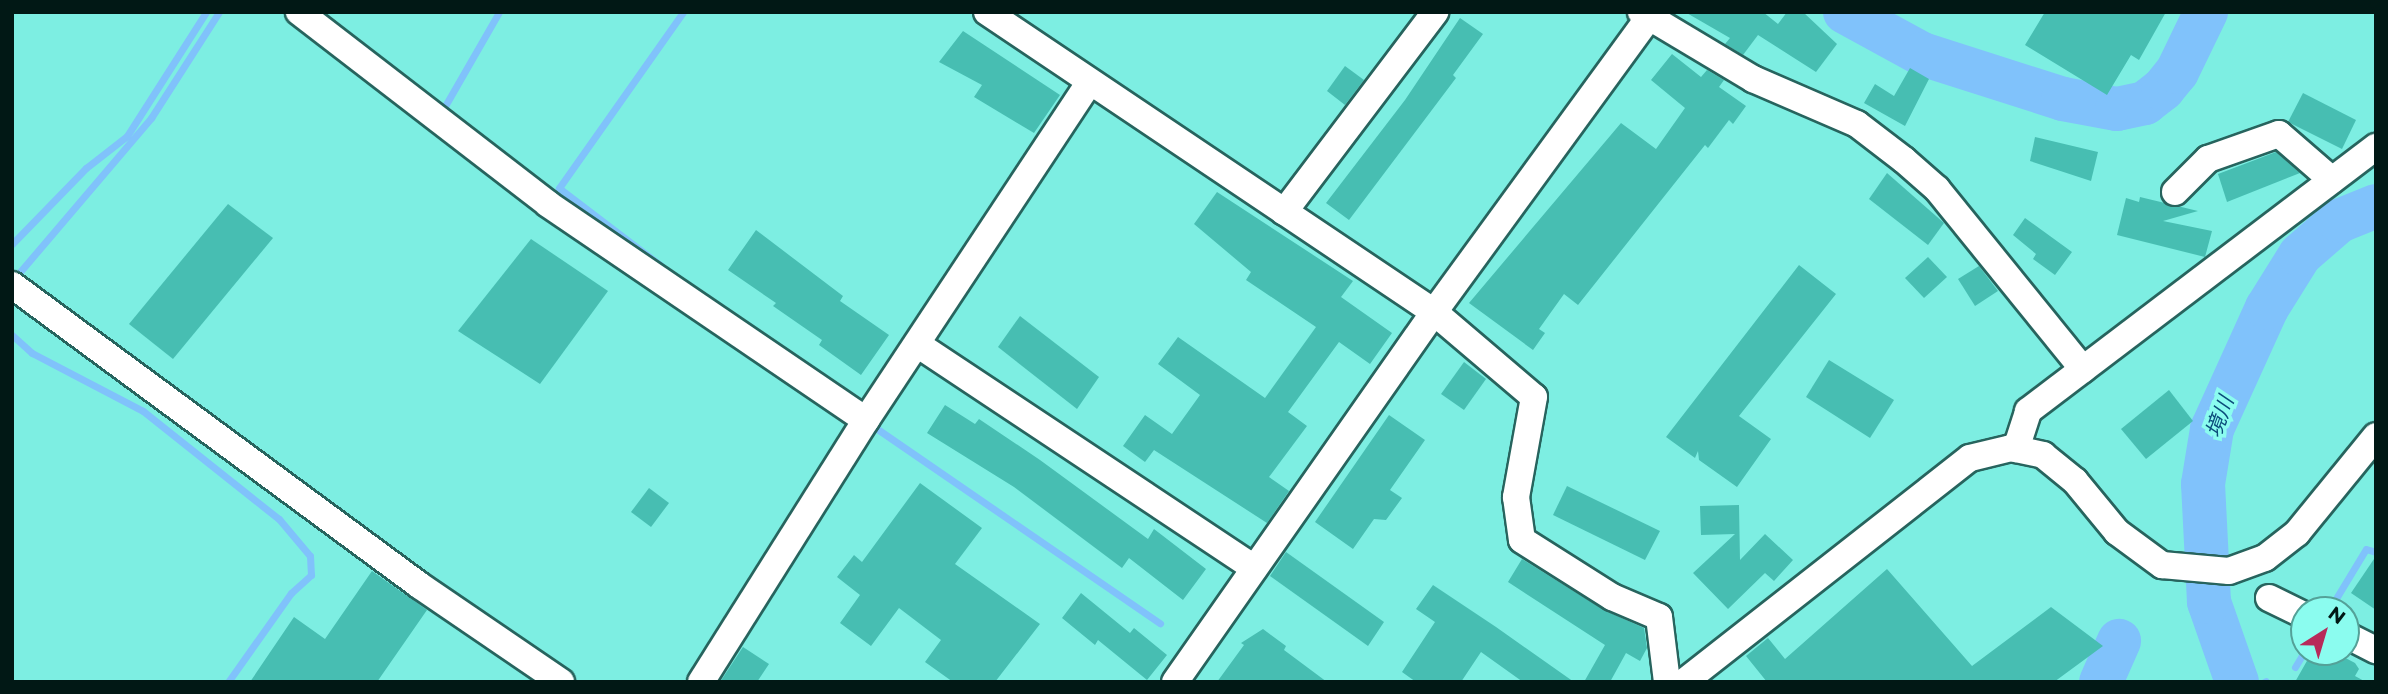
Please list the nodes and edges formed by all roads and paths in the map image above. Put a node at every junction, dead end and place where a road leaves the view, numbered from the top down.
1 (299, 12) edge
2 (988, 12) edge
3 (1435, 12) edge
4 (1648, 14) edge
5 (1090, 82) junction
6 (2376, 146) edge
7 (2332, 180) junction
8 (2175, 192) dead end
9 (1284, 212) junction
10 (12, 285) edge
11 (1434, 312) junction
12 (916, 344) junction
13 (2083, 369) junction
14 (866, 420) junction
15 (2376, 436) edge
16 (2016, 449) junction
17 (1254, 568) junction
18 (2269, 598) dead end
19 (2290, 608) edge
20 (2360, 642) edge
21 (2376, 650) edge
22 (561, 682) edge
23 (701, 682) edge
24 (1175, 682) edge
25 (1667, 682) edge
26 (1684, 682) edge

1 - 14 street
2 - 5 street
3 - 9 street
4 - 11 street
4 - 13 street
5 - 9 street
5 - 12 street
6 - 7 street
7 - 8 street
7 - 13 street
9 - 11 street
10 - 22 street
11 - 17 street
11 - 25 street
12 - 14 street
12 - 17 street
13 - 16 street
14 - 23 street
15 - 16 street
16 - 26 street
17 - 24 street
18 - 19 street
20 - 21 street

